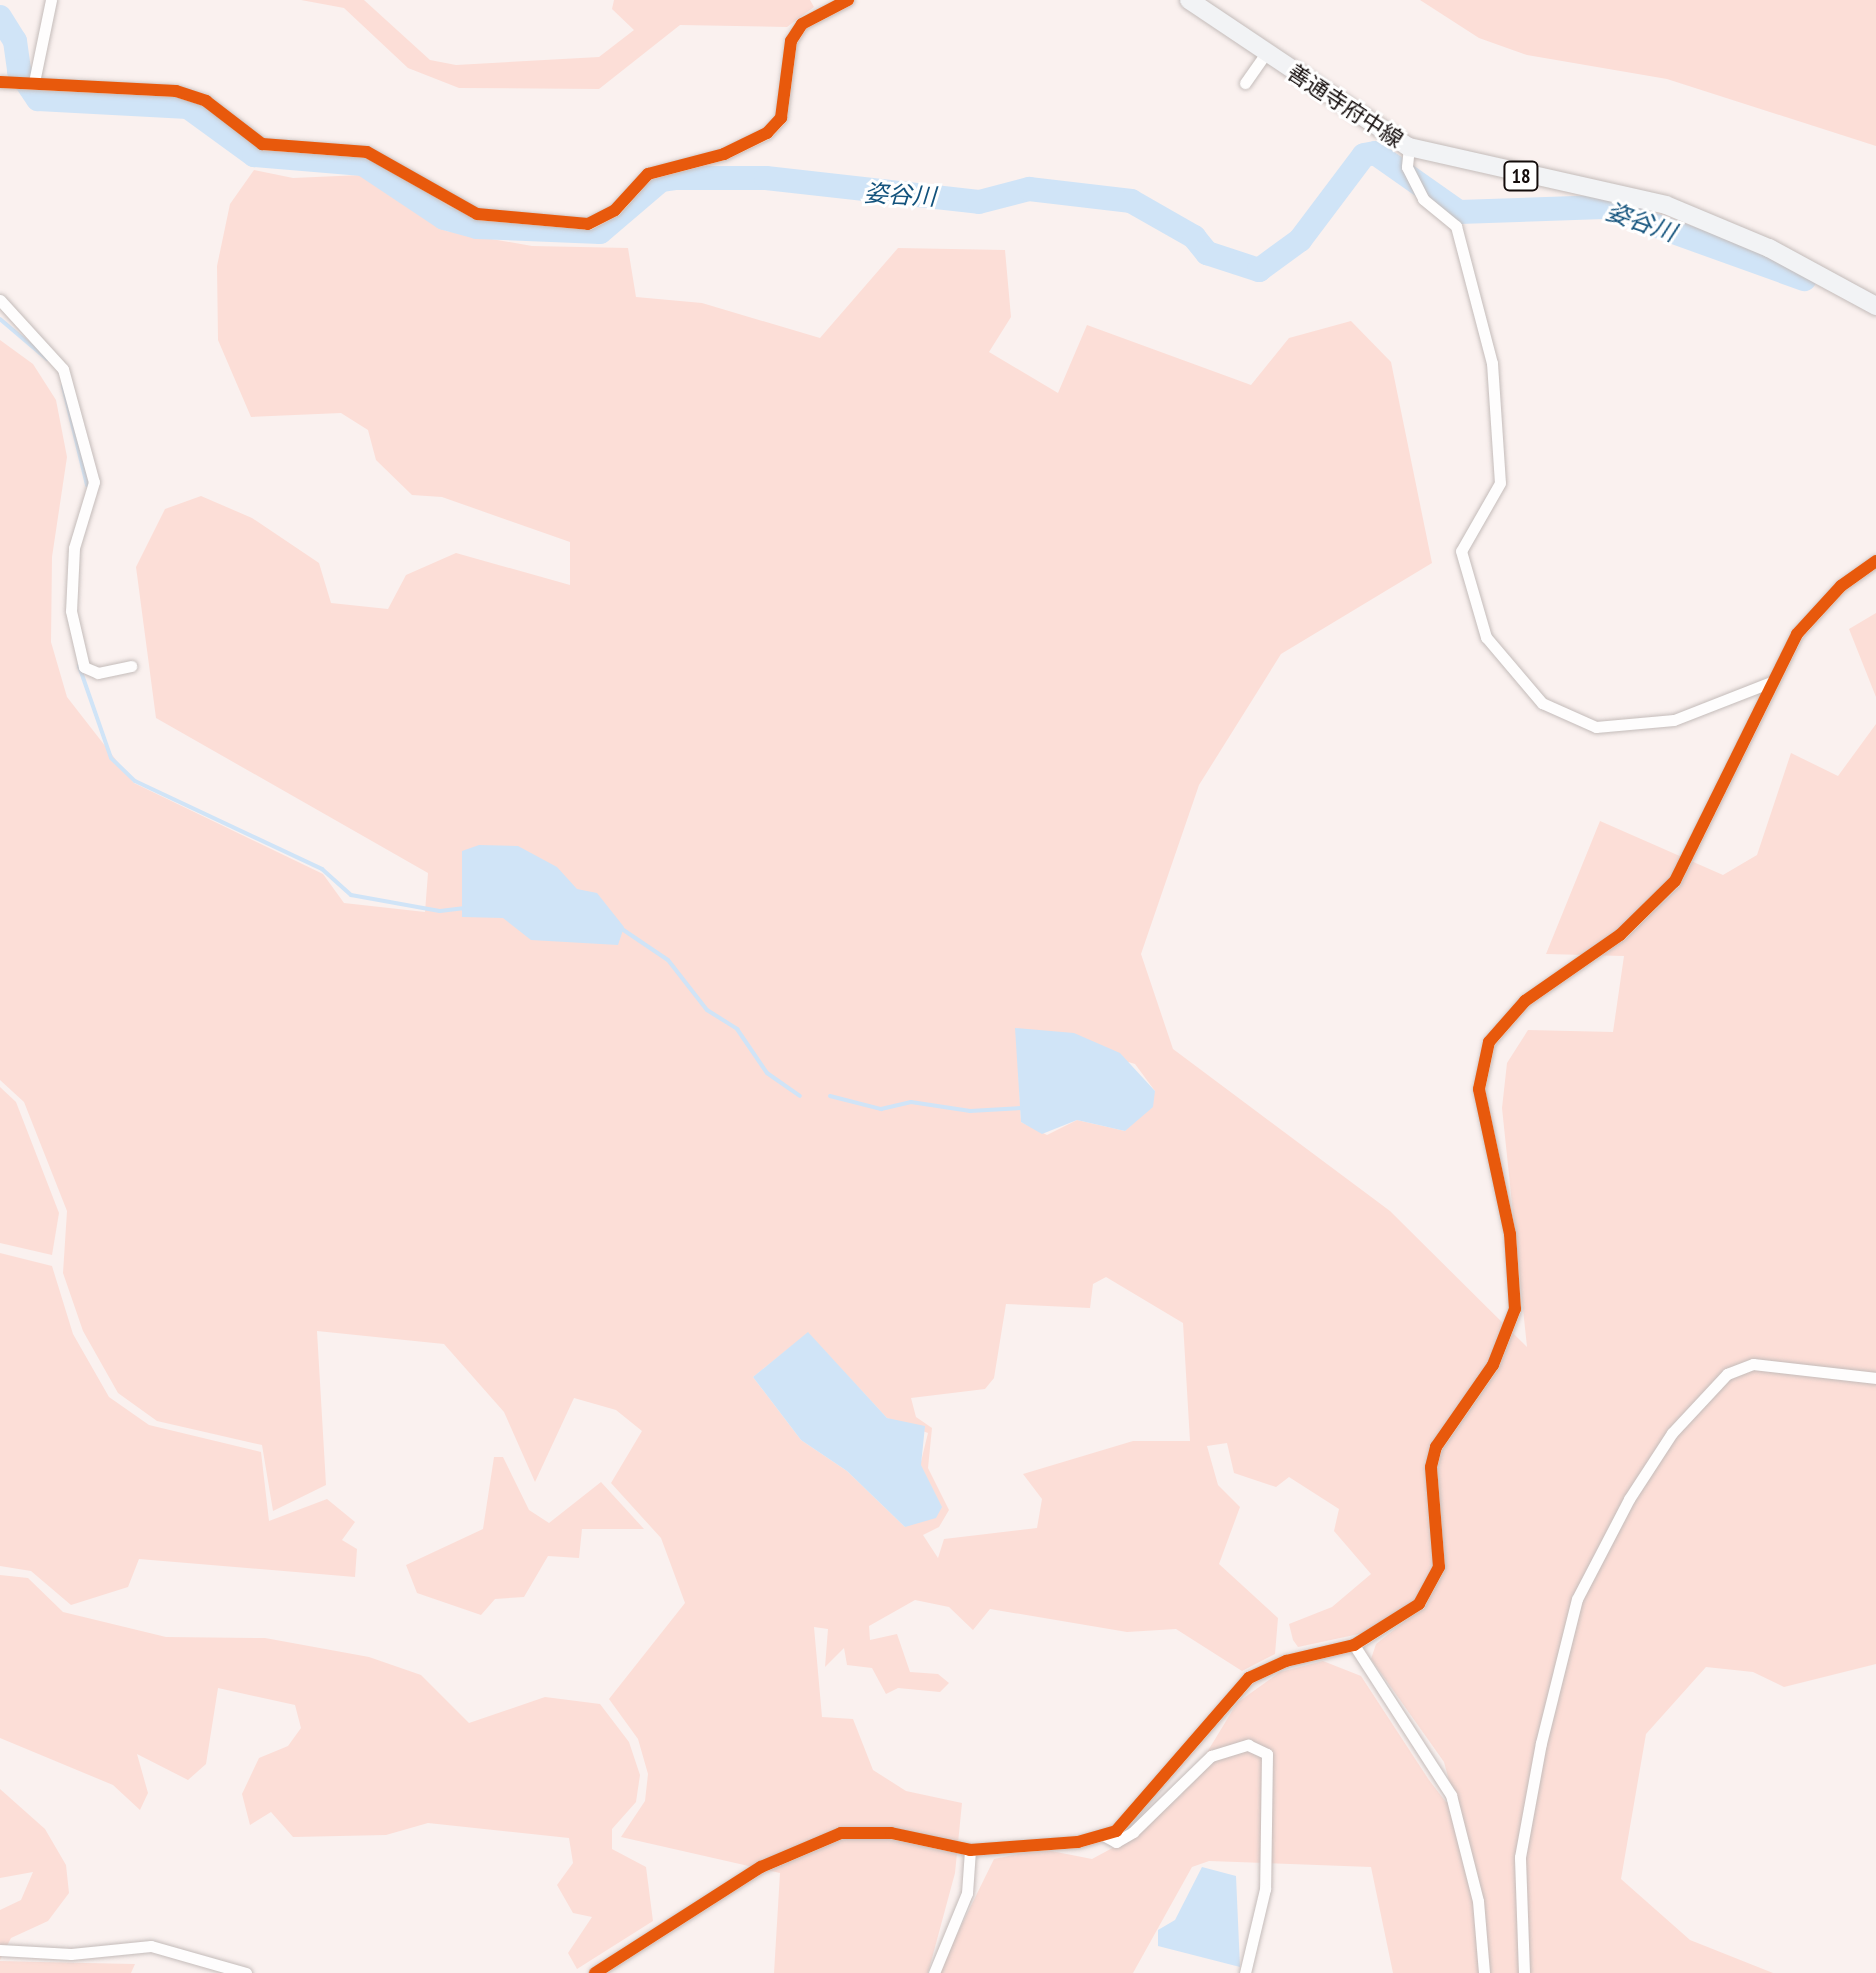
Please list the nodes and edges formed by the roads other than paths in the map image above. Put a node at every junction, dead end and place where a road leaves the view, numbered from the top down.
1 (51, 0) edge
2 (848, 0) edge
3 (1189, 0) edge
4 (1265, 54) junction
5 (0, 82) edge
6 (32, 82) junction
7 (1245, 83) dead end
8 (1409, 147) junction
9 (0, 300) edge
10 (1876, 306) edge
11 (1876, 561) edge
12 (131, 666) dead end
13 (1771, 682) junction
14 (1876, 1378) edge
15 (1354, 1645) junction
16 (1103, 1835) junction
17 (970, 1850) junction
18 (0, 1950) edge
19 (246, 1973) edge
20 (595, 1973) edge
21 (934, 1973) edge
22 (1245, 1973) edge
23 (1484, 1973) edge
24 (1524, 1973) edge

1 - 6 street
2 - 6 street
3 - 4 main road, 善通寺府中線 / 18
4 - 7 street
4 - 8 main road, 善通寺府中線 / 18
5 - 6 street
8 - 10 main road, 善通寺府中線 / 18
8 - 13 street
9 - 12 street
11 - 13 street
13 - 15 street
14 - 24 street
15 - 16 street
15 - 23 street
16 - 17 street
16 - 22 street
17 - 20 street
17 - 21 street
18 - 19 street

